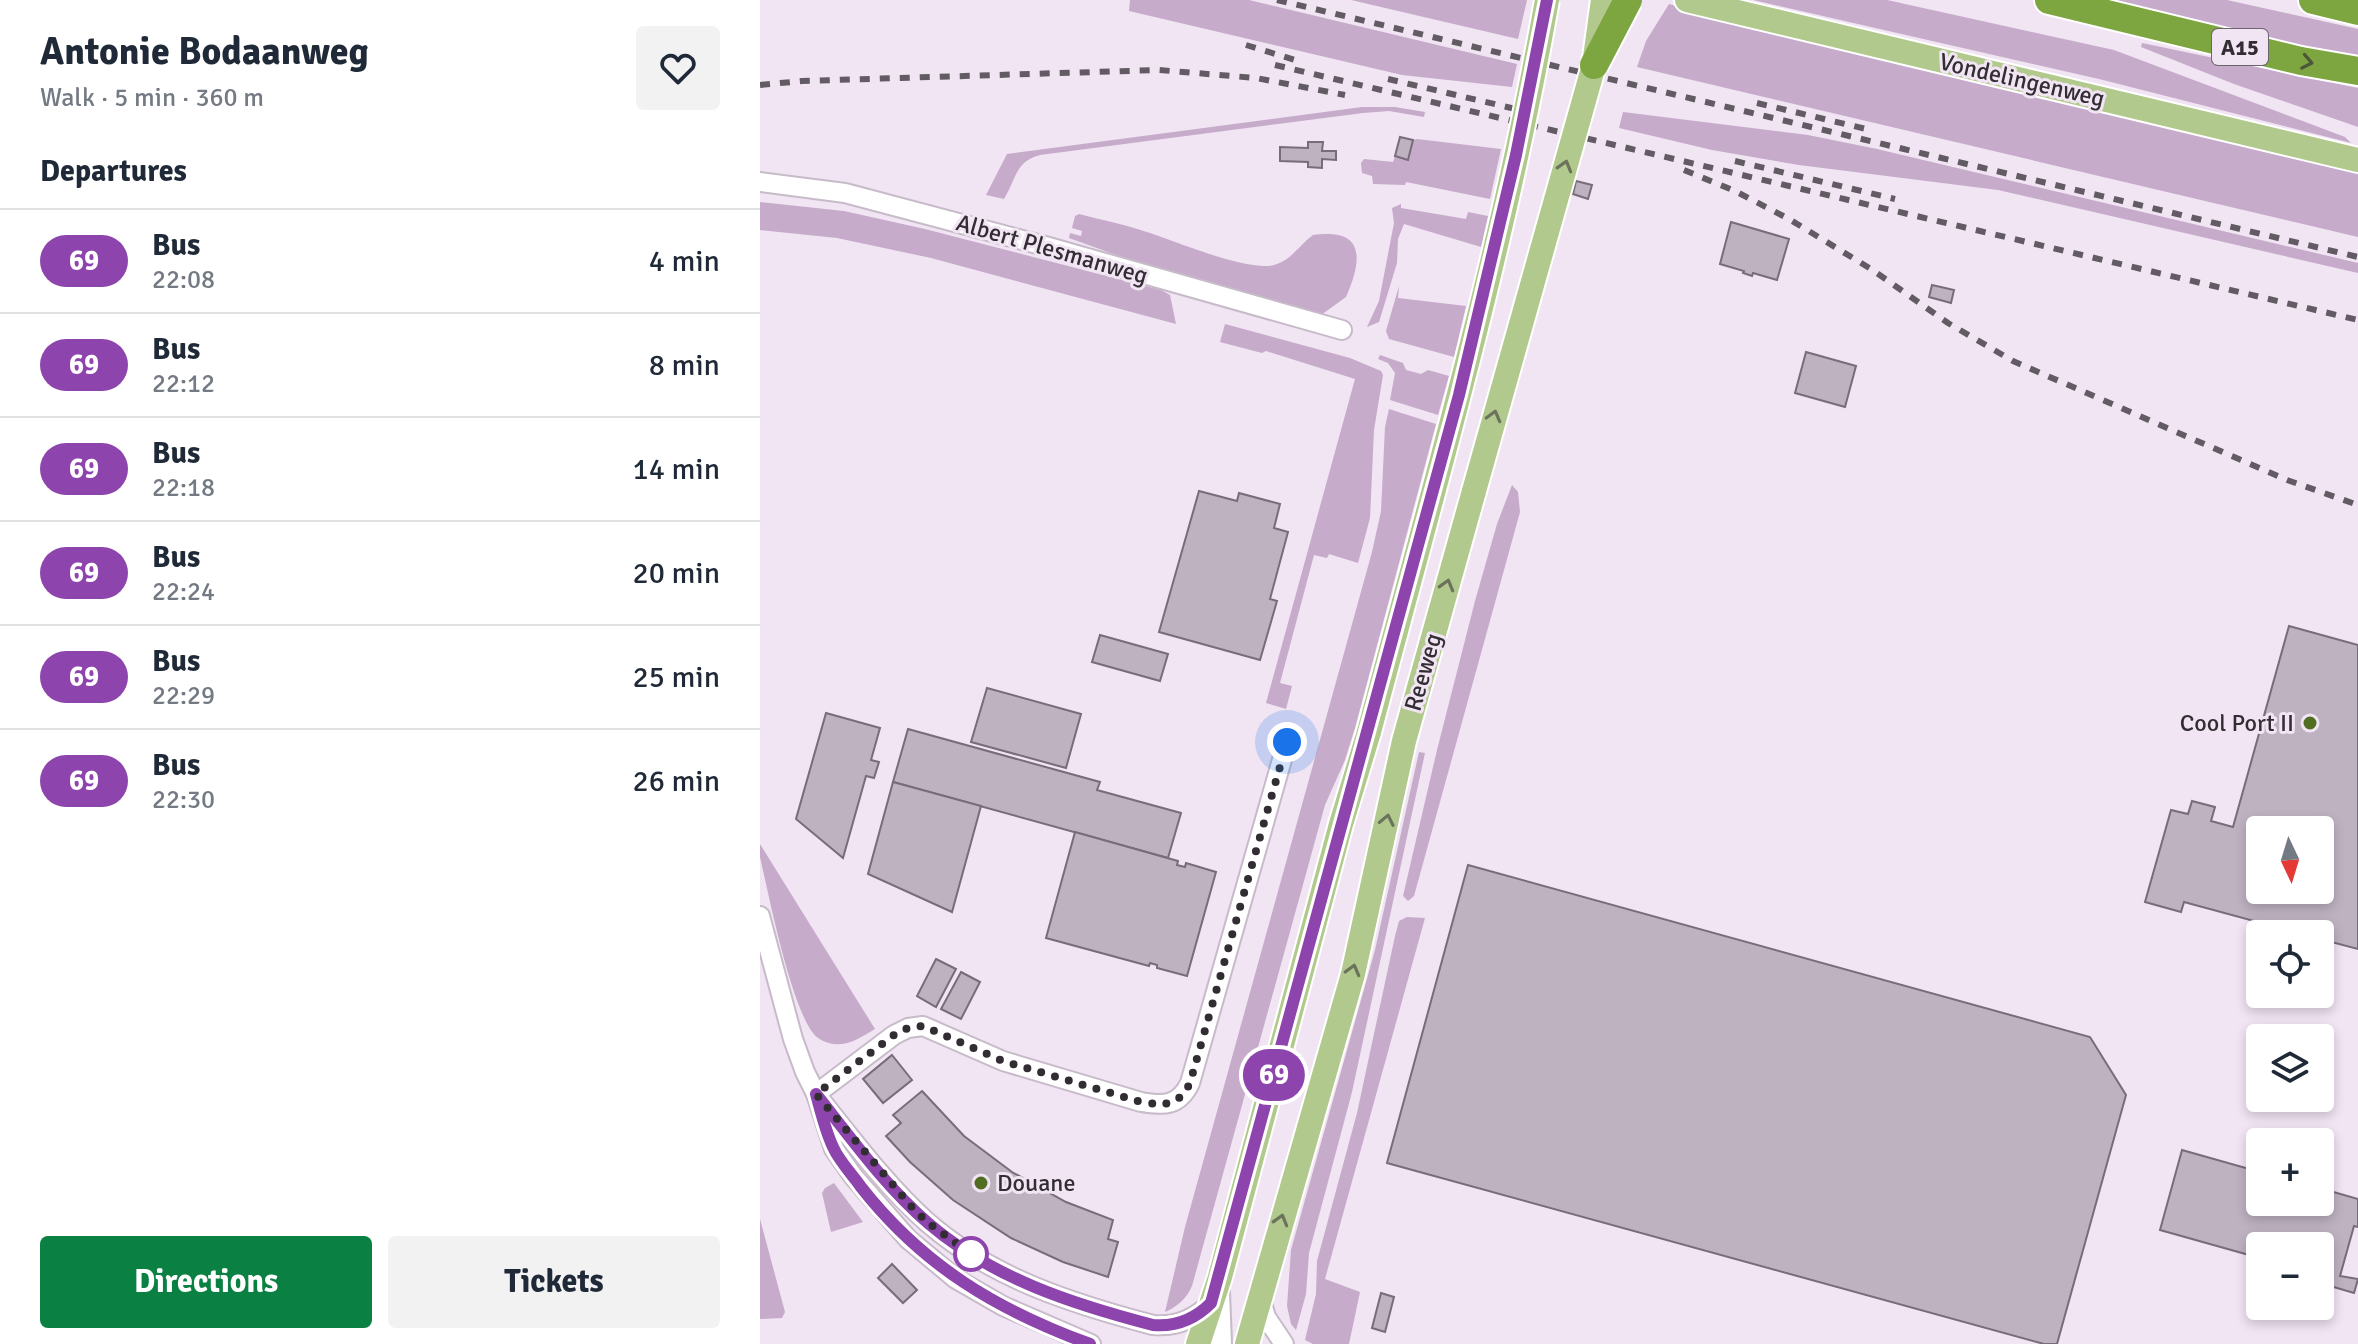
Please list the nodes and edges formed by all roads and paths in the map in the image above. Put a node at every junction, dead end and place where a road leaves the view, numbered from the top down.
1 (1547, 0) edge
2 (1603, 0) edge
3 (1628, 0) edge
4 (1687, 0) edge
5 (2049, 0) edge
6 (2313, 0) edge
7 (2358, 11) edge
8 (1594, 65) junction
9 (2358, 71) edge
10 (2358, 160) edge
11 (760, 182) edge
12 (1342, 330) dead end
13 (1287, 742) dead end
14 (760, 916) edge
15 (816, 1094) junction
16 (1220, 1277) junction
17 (1260, 1295) junction
18 (1211, 1303) junction
19 (1245, 1343) edge
20 (1091, 1344) edge
21 (1198, 1344) edge
22 (1222, 1344) edge
23 (1284, 1344) edge

1 - 16 main road, Reeweg, bridge
2 - 8 main road, Reeweg, bridge
3 - 8 highway, bridge
4 - 10 main road, Vondelingenweg
5 -> 9 highway, A15
6 - 7 highway
17 -> 8 main road, Reeweg, bridge
11 - 12 street, Albert Plesmanweg
13 - 15 street
14 - 15 street
15 - 18 street
15 - 20 street
16 - 18 main road, Reeweg
16 - 22 street, Reeweg
17 - 19 main road, Reeweg
17 - 23 street
18 - 21 main road, Reeweg

